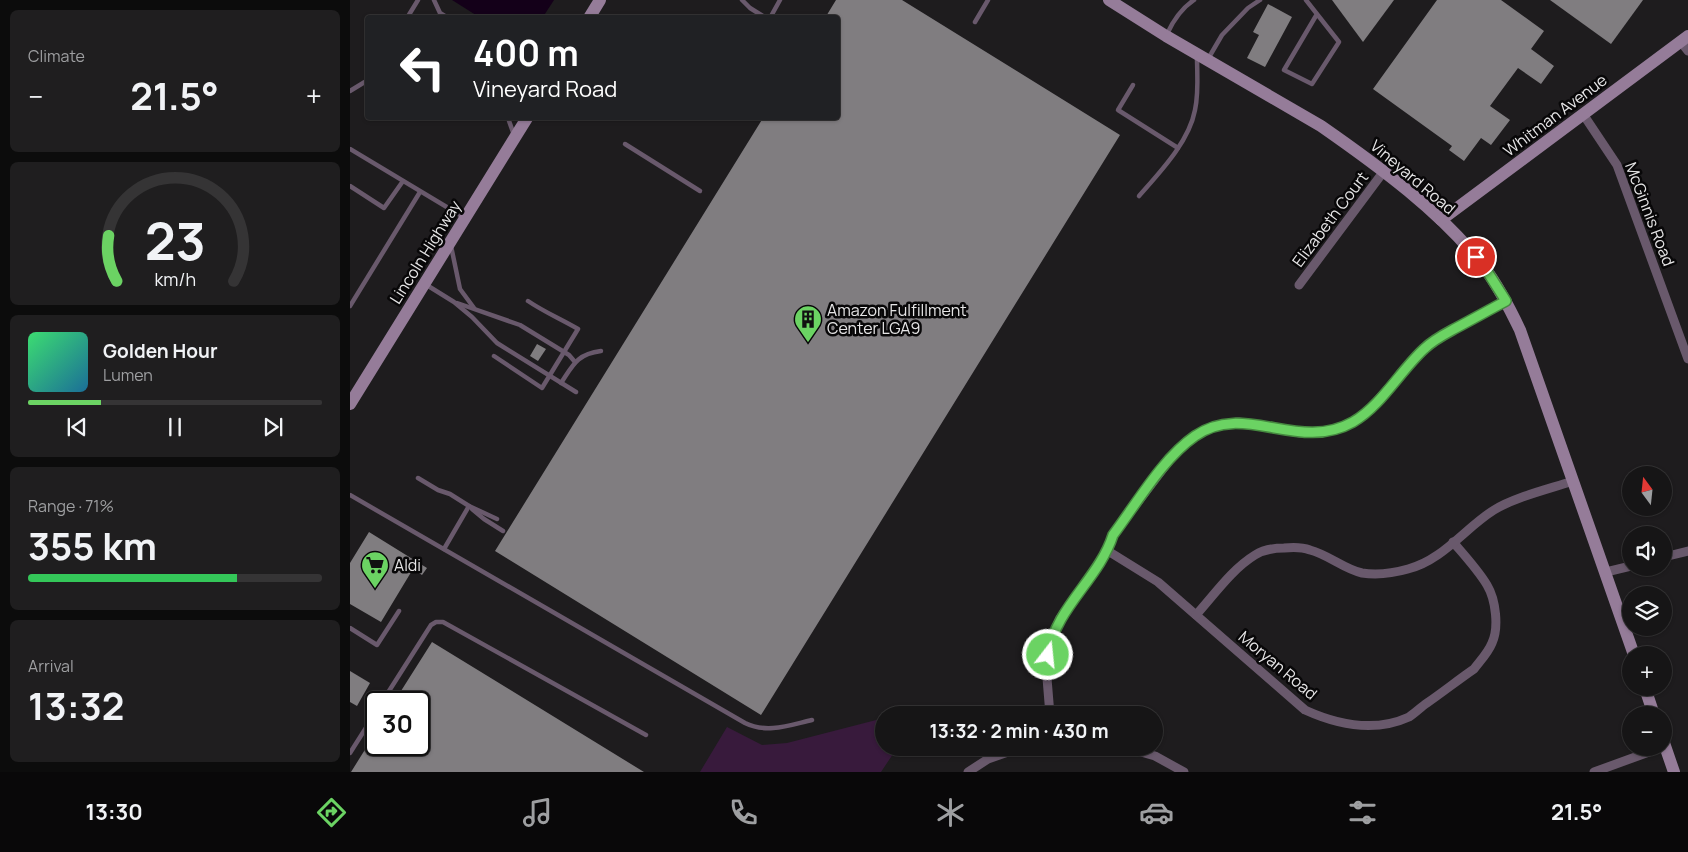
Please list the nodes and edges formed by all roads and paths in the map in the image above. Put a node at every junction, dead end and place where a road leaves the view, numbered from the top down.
1 (418, 0) edge
2 (434, 0) edge
3 (600, 0) edge
4 (780, 0) edge
5 (988, 0) edge
6 (1109, 0) edge
7 (1194, 0) edge
8 (1260, 0) edge
9 (1306, 0) edge
10 (744, 2) edge
11 (1317, 14) junction
12 (411, 15) edge
13 (443, 15) edge
14 (591, 15) edge
15 (762, 15) edge
16 (772, 15) edge
17 (975, 22) dead end
18 (1166, 36) junction
19 (1686, 43) edge
20 (1202, 57) junction
21 (365, 82) edge
22 (1133, 85) dead end
23 (350, 91) edge
24 (1583, 114) junction
25 (509, 120) edge
26 (526, 120) edge
27 (514, 138) junction
28 (625, 144) dead end
29 (1178, 148) junction
30 (350, 149) edge
31 (1384, 172) junction
32 (403, 181) junction
33 (350, 186) edge
34 (700, 191) dead end
35 (420, 192) junction
36 (1139, 196) dead end
37 (465, 218) junction
38 (1441, 220) junction
39 (450, 241) junction
40 (424, 283) junction
41 (1300, 284) dead end
42 (528, 301) dead end
43 (1506, 301) junction
44 (454, 302) junction
45 (350, 306) edge
46 (475, 309) junction
47 (601, 351) dead end
48 (564, 352) junction
49 (494, 356) dead end
50 (1688, 359) edge
51 (575, 362) junction
52 (549, 376) junction
53 (561, 383) junction
54 (576, 392) dead end
55 (350, 404) edge
56 (418, 478) dead end
57 (1573, 481) junction
58 (350, 495) edge
59 (469, 506) junction
60 (497, 518) dead end
61 (503, 531) dead end
62 (1453, 542) junction
63 (444, 549) junction
64 (1108, 551) junction
65 (1688, 551) edge
66 (1672, 555) edge
67 (1622, 568) edge
68 (1606, 572) junction
69 (399, 611) dead end
70 (1196, 615) junction
71 (350, 628) edge
72 (1631, 646) edge
73 (389, 691) edge
74 (1049, 706) edge
75 (812, 720) dead end
76 (365, 729) edge
77 (646, 735) dead end
78 (350, 753) edge
79 (998, 756) edge
80 (1155, 756) edge
81 (1636, 756) edge
82 (1667, 756) edge
83 (968, 772) edge
84 (1184, 772) edge
85 (1594, 772) edge
86 (1674, 772) edge

1 - 12 lane
2 - 13 lane
3 - 14 street
4 - 16 lane
5 - 17 lane
6 - 18 street, Vineyard Road
7 - 18 lane
8 - 20 lane
9 - 11 lane
10 - 15 lane
11 - 11 lane
18 - 20 street, Vineyard Road
19 - 24 street, Whitman Avenue
20 - 29 lane
20 - 31 street, Vineyard Road
21 - 23 lane
22 - 29 lane
24 - 38 street, Whitman Avenue
24 - 50 street, McGinnis Road
25 - 27 lane
26 - 27 street, Lincoln Highway
27 - 37 street, Lincoln Highway
28 - 34 lane
29 - 36 lane
30 - 32 lane
31 - 38 street, Vineyard Road
31 - 41 street, Elizabeth Court
32 - 33 lane
32 - 35 lane
35 - 37 lane
35 - 45 lane
37 - 39 street, Lincoln Highway
38 - 43 street, Vineyard Road
39 - 40 street, Lincoln Highway
39 - 46 lane
40 - 44 lane
40 - 55 street, Lincoln Highway
42 - 48 lane
43 - 57 street, Vineyard Road
43 - 64 street
44 - 46 lane
44 - 52 lane
46 - 48 lane
47 - 51 lane
48 - 51 lane
48 - 52 lane
49 - 52 lane
51 - 53 lane
52 - 53 lane
53 - 54 lane
56 - 59 lane
57 - 62 street
57 - 68 street, Vineyard Road
58 - 63 lane
59 - 60 lane
59 - 61 lane
59 - 63 lane
62 - 70 street
62 - 70 street, Moryan Road
63 - 75 lane
64 - 70 street, Moryan Road
64 - 74 street
65 - 66 street
67 - 68 street
68 - 72 street, Vineyard Road
69 - 71 lane
73 - 77 lane
76 - 78 lane
79 - 83 street
80 - 84 street
81 - 85 street
82 - 86 street

